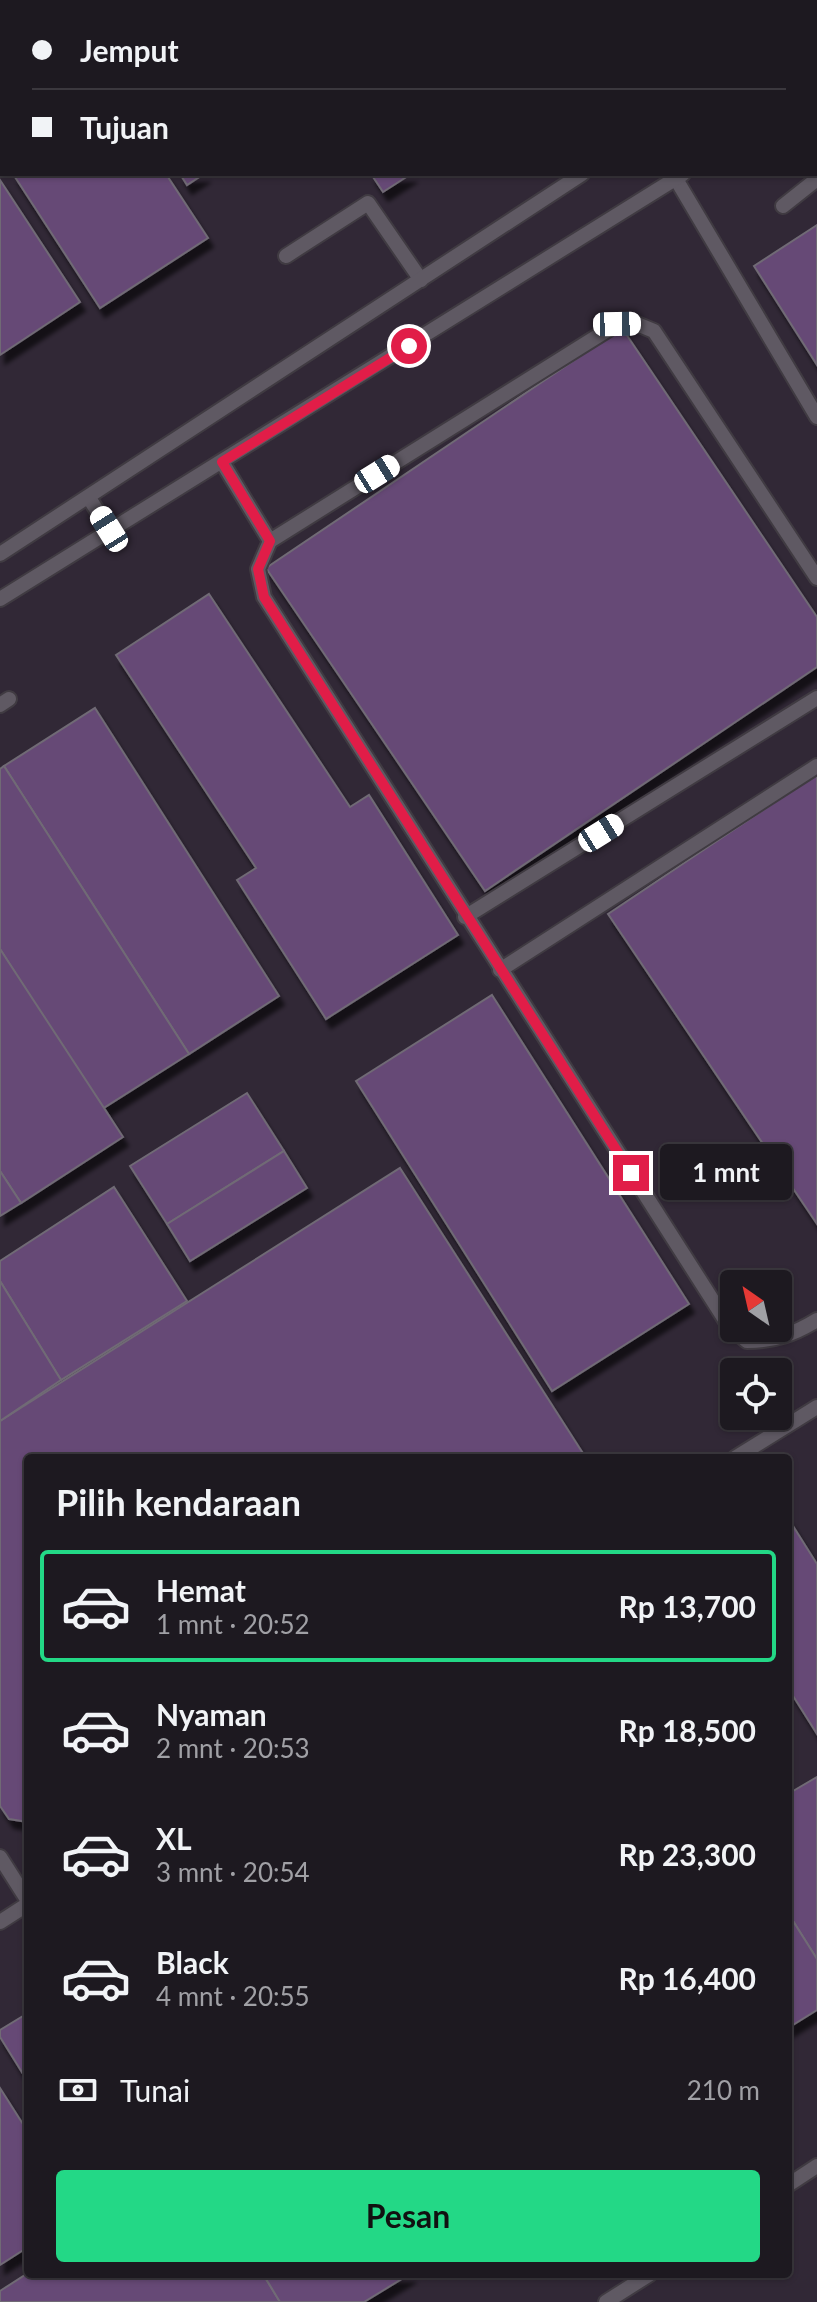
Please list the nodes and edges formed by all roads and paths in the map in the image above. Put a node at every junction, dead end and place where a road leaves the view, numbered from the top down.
1 (579, 176) edge
2 (677, 176) edge
3 (817, 179) edge
4 (783, 206) dead end
5 (286, 256) dead end
6 (421, 280) junction
7 (817, 417) edge
8 (222, 462) junction
9 (89, 498) junction
10 (109, 529) junction
11 (270, 541) junction
12 (0, 554) edge
13 (817, 578) edge
14 (0, 599) edge
15 (817, 698) edge
16 (817, 766) edge
17 (465, 917) junction
18 (500, 970) junction
19 (817, 1320) edge
20 (817, 1407) edge
21 (741, 1454) edge
22 (0, 1857) edge
23 (24, 1896) edge
24 (24, 1905) edge
25 (0, 1922) edge
26 (817, 2166) edge
27 (792, 2182) edge
28 (644, 2278) edge
29 (606, 2302) edge

1 - 6 lane
2 - 7 lane
2 - 8 lane
3 - 4 lane
5 - 6 lane
6 - 9 lane
8 - 10 lane
8 - 11 lane
9 - 10 lane
9 - 12 lane
10 - 14 lane
11 - 13 lane
11 - 17 lane
15 - 17 lane
16 - 18 lane
17 - 18 lane
18 - 19 lane
20 - 21 lane
22 - 23 lane
24 - 25 lane
26 - 27 lane
28 - 29 lane

